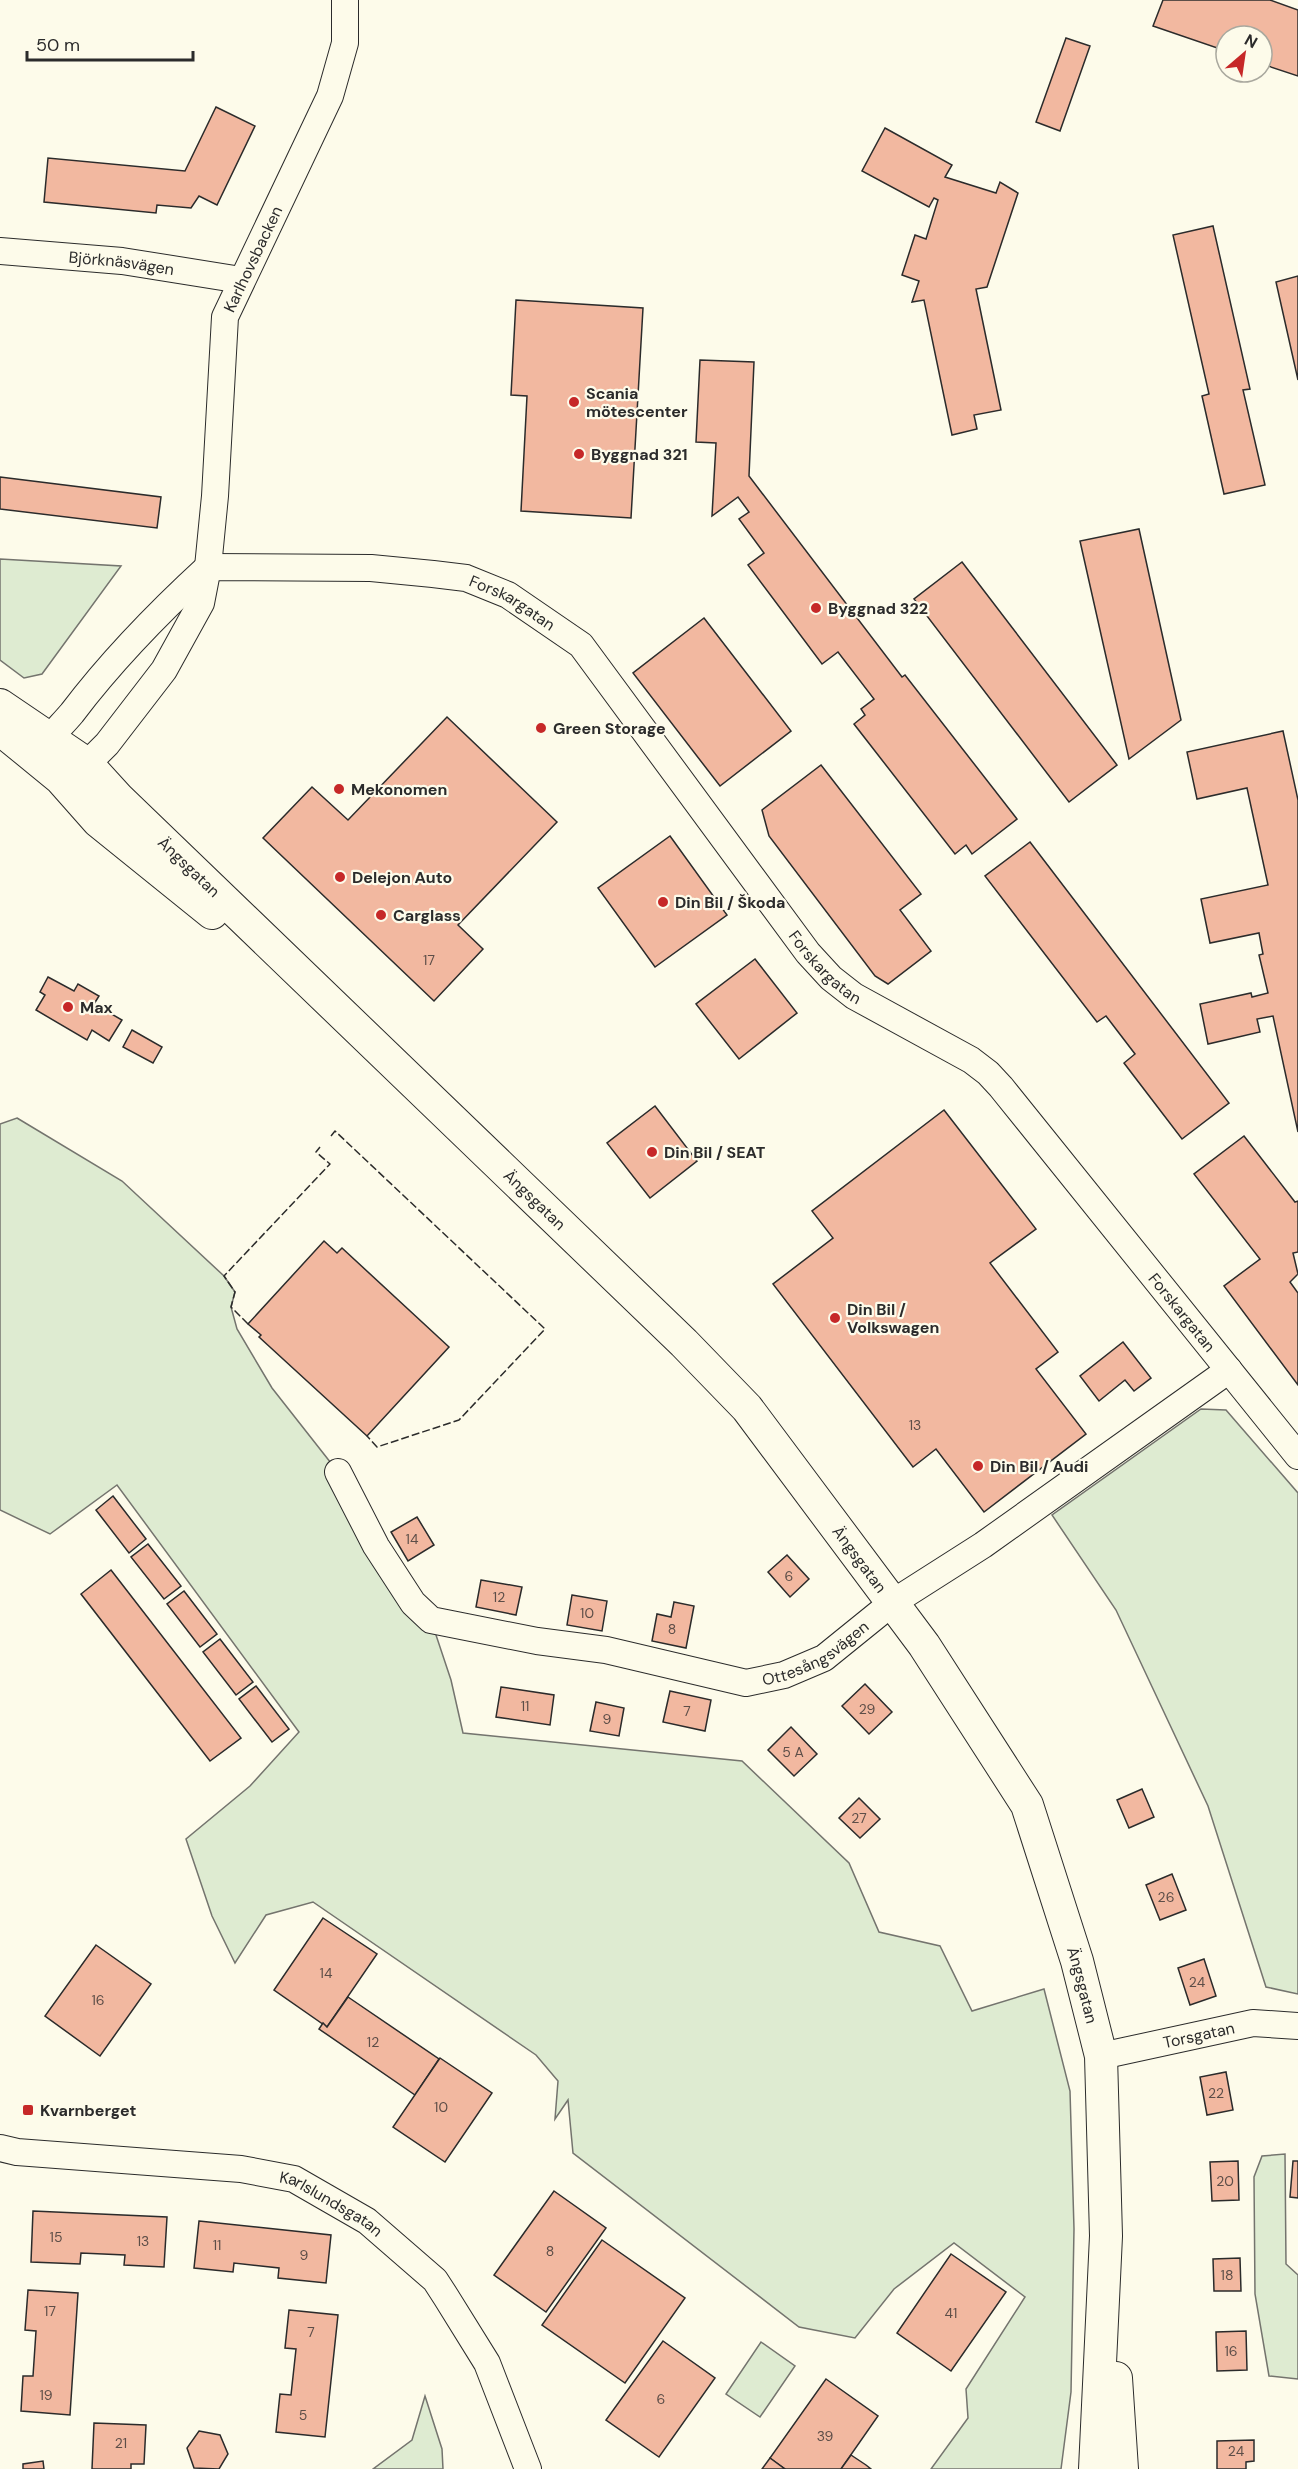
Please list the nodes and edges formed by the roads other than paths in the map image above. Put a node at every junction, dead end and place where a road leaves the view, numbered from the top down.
1 (345, 0) edge
2 (0, 251) edge
3 (241, 280) junction
4 (208, 567) junction
5 (0, 705) edge
6 (0, 729) edge
7 (42, 747) junction
8 (87, 764) junction
9 (60, 778) junction
10 (353, 1026) junction
11 (1229, 1370) junction
12 (1298, 1456) edge
13 (338, 1472) dead end
14 (892, 1603) junction
15 (1298, 2026) edge
16 (1101, 2056) junction
17 (0, 2148) edge
18 (1106, 2236) junction
19 (528, 2469) edge
20 (1095, 2469) edge
21 (1122, 2469) edge

1 - 3 street, Karlhovsbacken
2 - 3 street, Björknäsvägen
3 - 4 street, Karlhovsbacken
4 - 7 street
4 - 8 street
4 - 11 street, Forskargatan
5 - 7 main road
6 - 7 main road
7 - 8 main road, Ängsgatan
7 - 9 main road, Ängsgatan
8 - 9 street
8 - 10 main road, Ängsgatan
9 - 10 main road, Ängsgatan
10 - 14 main road, Ängsgatan
11 - 12 street, Forskargatan
11 - 14 street, Ottesångsvägen
13 - 14 street, Ottesångsvägen
14 - 16 main road, Ängsgatan
15 - 16 street, Torsgatan
16 - 18 main road, Ängsgatan
17 - 19 street, Karlslundsgatan
18 - 20 main road, Ängsgatan
18 - 21 main road, Ängsgatan

